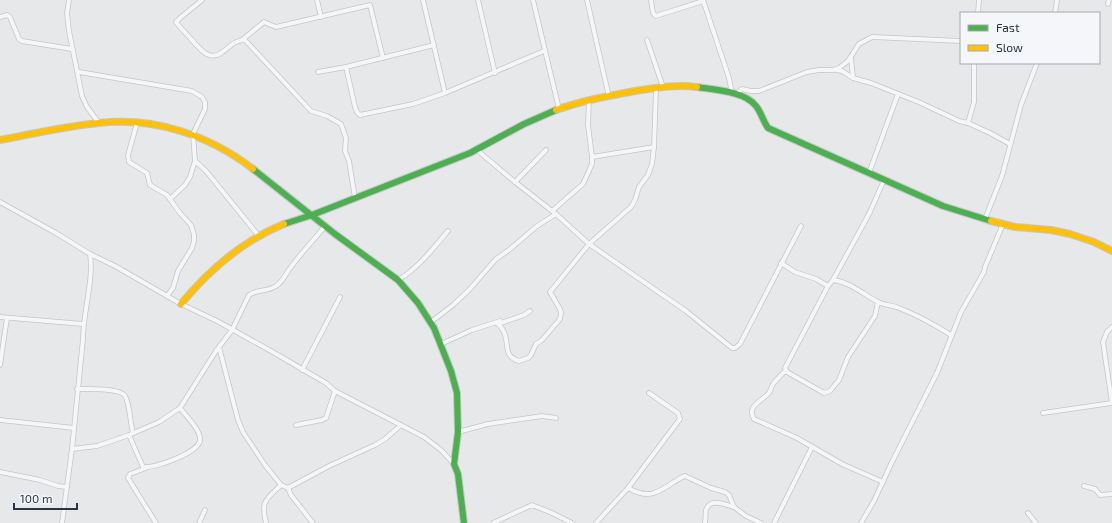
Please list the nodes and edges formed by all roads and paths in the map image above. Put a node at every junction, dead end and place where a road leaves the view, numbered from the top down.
1 (69, 0) edge
2 (202, 0) edge
3 (317, 0) edge
4 (423, 0) edge
5 (478, 0) edge
6 (533, 0) edge
7 (587, 0) edge
8 (651, 0) edge
9 (979, 0) edge
10 (1057, 0) edge
11 (703, 1) edge
12 (370, 2) edge
13 (978, 12) edge
14 (1056, 12) edge
15 (0, 17) edge
16 (321, 17) junction
17 (242, 40) junction
18 (647, 40) dead end
19 (960, 41) edge
20 (434, 44) junction
21 (72, 49) junction
22 (544, 51) junction
23 (383, 58) junction
24 (851, 58) junction
25 (974, 64) edge
26 (1037, 64) edge
27 (346, 67) junction
28 (833, 70) junction
29 (78, 72) junction
30 (318, 72) dead end
31 (495, 73) junction
32 (853, 78) junction
33 (656, 88) junction
34 (663, 88) junction
35 (446, 93) junction
36 (734, 94) junction
37 (898, 94) junction
38 (609, 97) junction
39 (590, 100) junction
40 (559, 109) junction
41 (99, 123) junction
42 (137, 123) junction
43 (968, 123) junction
44 (193, 134) junction
45 (0, 140) edge
46 (1010, 144) junction
47 (654, 147) junction
48 (477, 150) junction
49 (546, 150) dead end
50 (592, 157) junction
51 (195, 161) junction
52 (869, 173) junction
53 (884, 180) junction
54 (515, 182) junction
55 (355, 198) junction
56 (170, 199) junction
57 (0, 202) edge
58 (554, 213) junction
59 (312, 215) junction
60 (985, 219) junction
61 (1003, 224) junction
62 (325, 226) junction
63 (801, 226) dead end
64 (448, 231) dead end
65 (258, 235) junction
66 (589, 244) junction
67 (1112, 251) edge
68 (90, 254) junction
69 (781, 263) junction
70 (398, 280) junction
71 (833, 280) junction
72 (828, 286) junction
73 (167, 296) junction
74 (340, 297) dead end
75 (878, 302) junction
76 (181, 304) junction
77 (530, 311) dead end
78 (0, 317) edge
79 (7, 318) junction
80 (431, 322) junction
81 (83, 324) junction
82 (498, 324) junction
83 (1112, 327) edge
84 (232, 330) junction
85 (951, 335) junction
86 (441, 344) junction
87 (219, 347) junction
88 (0, 365) edge
89 (302, 370) junction
90 (787, 372) junction
91 (77, 389) junction
92 (336, 391) junction
93 (649, 393) dead end
94 (1112, 403) edge
95 (180, 408) junction
96 (1043, 413) dead end
97 (556, 418) dead end
98 (0, 420) edge
99 (296, 425) dead end
100 (401, 425) junction
101 (74, 428) junction
102 (458, 432) junction
103 (131, 434) junction
104 (812, 447) junction
105 (72, 449) junction
106 (454, 464) junction
107 (146, 468) junction
108 (0, 472) edge
109 (883, 482) junction
110 (281, 485) junction
111 (1084, 486) dead end
112 (68, 487) junction
113 (288, 488) junction
114 (628, 488) junction
115 (1112, 494) edge
116 (734, 507) junction
117 (205, 510) dead end
118 (1028, 513) dead end
119 (62, 523) edge
120 (156, 523) edge
121 (199, 523) edge
122 (266, 523) edge
123 (313, 523) edge
124 (464, 523) edge
125 (493, 523) edge
126 (572, 523) edge
127 (596, 523) edge
128 (705, 523) edge
129 (761, 523) edge
130 (774, 523) edge
131 (861, 523) edge
132 (1036, 523) edge

1 - 21 street
2 - 17 street
3 - 16 street
4 - 20 street
5 - 31 street
6 - 22 street
7 - 38 street
8 - 11 street
9 - 13 street
10 - 14 street
11 - 36 street
12 - 16 street
12 - 23 street
15 - 21 street
16 - 17 street
17 - 55 street
18 - 34 street
19 - 24 street
20 - 23 street
20 - 35 street
21 - 29 street
22 - 31 street
22 - 40 street
23 - 27 street
24 - 28 street
24 - 32 street
25 - 43 street
26 - 46 street
27 - 30 street
27 - 35 street
28 - 32 street
28 - 36 street
29 - 41 street
29 - 44 street
31 - 35 street
32 - 37 street
33 - 34 street
33 - 38 street
33 - 47 street
34 - 36 street
36 - 52 street
37 - 43 street
37 - 52 street
38 - 39 street
39 - 40 street
39 - 50 street
40 - 48 street
41 - 42 street
41 - 45 street
42 - 44 street
42 - 56 street
43 - 46 street
44 - 51 street
44 - 59 street
46 - 60 street
47 - 50 street
47 - 66 street
48 - 54 street
48 - 55 street
49 - 54 street
50 - 58 street
51 - 56 street
51 - 65 street
52 - 53 street
53 - 60 street
53 - 71 street
54 - 58 street
55 - 59 street
56 - 73 street
57 - 68 street
58 - 66 street
58 - 80 street
59 - 62 street
59 - 65 street
60 - 61 street
61 - 67 street
61 - 85 street
62 - 70 street
62 - 84 street
63 - 69 street
64 - 70 street
65 - 76 street
66 - 69 street
66 - 82 street
68 - 73 street
68 - 81 street
69 - 72 street
70 - 80 street
71 - 72 street
71 - 75 street
72 - 90 street
73 - 76 street
74 - 89 street
75 - 85 street
75 - 90 street
76 - 84 street
77 - 82 street
78 - 79 street
79 - 81 street
79 - 88 street
80 - 86 street
81 - 91 street
82 - 86 street
83 - 94 street
84 - 87 street
84 - 89 street
85 - 109 street
86 - 102 street
87 - 95 street
87 - 110 street
89 - 92 street
90 - 104 street
91 - 101 street
91 - 103 street
92 - 99 street
92 - 100 street
93 - 114 street
94 - 96 street
95 - 103 street
95 - 107 street
97 - 102 street
98 - 101 street
100 - 106 street
100 - 113 street
101 - 105 street
102 - 106 street
103 - 105 street
103 - 107 street
104 - 109 street
104 - 130 street
105 - 112 street
106 - 124 street
107 - 120 street
108 - 112 street
109 - 131 street
110 - 113 street
110 - 122 street
111 - 115 street
112 - 119 street
113 - 123 street
114 - 116 street
114 - 127 street
116 - 128 street
116 - 129 street
117 - 121 street
118 - 132 street
125 - 126 street

